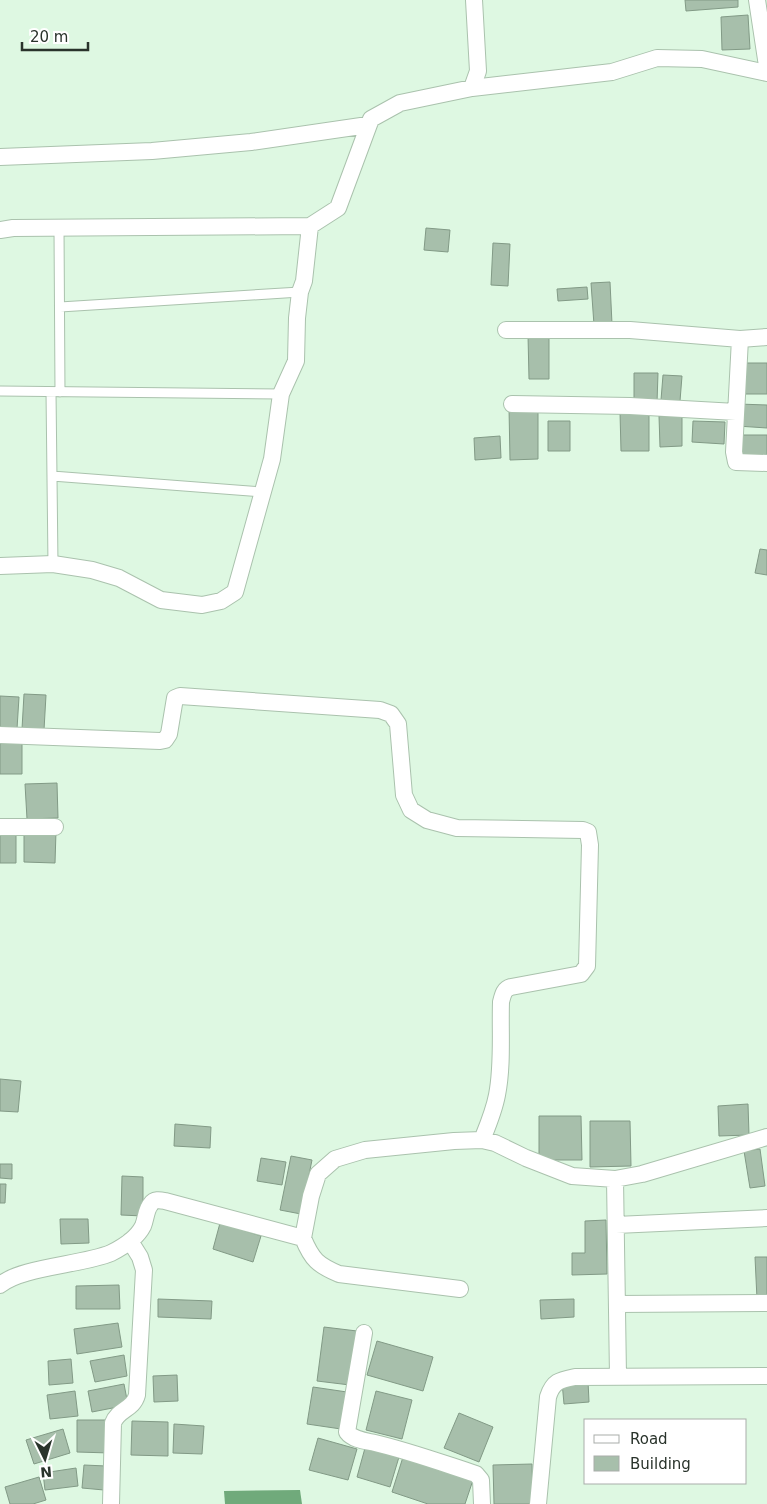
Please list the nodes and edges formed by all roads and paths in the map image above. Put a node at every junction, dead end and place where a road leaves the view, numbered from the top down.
1 (474, 0) edge
2 (756, 0) edge
3 (767, 66) edge
4 (767, 74) edge
5 (472, 88) junction
6 (368, 125) junction
7 (0, 157) edge
8 (310, 226) junction
9 (59, 228) junction
10 (0, 230) edge
11 (300, 292) junction
12 (60, 307) junction
13 (506, 330) dead end
14 (767, 337) edge
15 (740, 339) junction
16 (0, 391) edge
17 (55, 392) junction
18 (281, 394) junction
19 (512, 404) dead end
20 (736, 412) junction
21 (767, 463) edge
22 (52, 476) junction
23 (262, 492) junction
24 (53, 564) junction
25 (0, 566) edge
26 (0, 735) edge
27 (54, 827) dead end
28 (0, 828) edge
29 (767, 1137) edge
30 (482, 1140) junction
31 (614, 1179) junction
32 (767, 1218) edge
33 (616, 1225) junction
34 (303, 1238) junction
35 (130, 1241) junction
36 (0, 1285) edge
37 (460, 1289) dead end
38 (767, 1303) edge
39 (617, 1304) junction
40 (364, 1333) dead end
41 (618, 1376) junction
42 (767, 1376) edge
43 (111, 1504) edge
44 (482, 1504) edge
45 (538, 1504) edge

1 - 5 street
2 - 3 street
4 - 5 street
5 - 6 street
6 - 7 street
6 - 8 street
8 - 9 street
8 - 11 street
9 - 10 street
9 - 12 lane
11 - 12 lane
11 - 18 street
12 - 17 lane
13 - 15 street
14 - 15 street
15 - 20 street
16 - 17 lane
17 - 18 lane
17 - 22 lane
18 - 23 street
19 - 20 street
20 - 21 street
22 - 23 lane
22 - 24 lane
23 - 24 street
24 - 25 street
26 - 30 street
27 - 28 street
29 - 31 street
30 - 31 street
30 - 34 street
31 - 33 street
32 - 33 street
33 - 39 street
34 - 35 street
34 - 37 street
35 - 36 street
35 - 43 street
38 - 39 street
39 - 41 street
40 - 44 street
41 - 42 street
41 - 45 street

